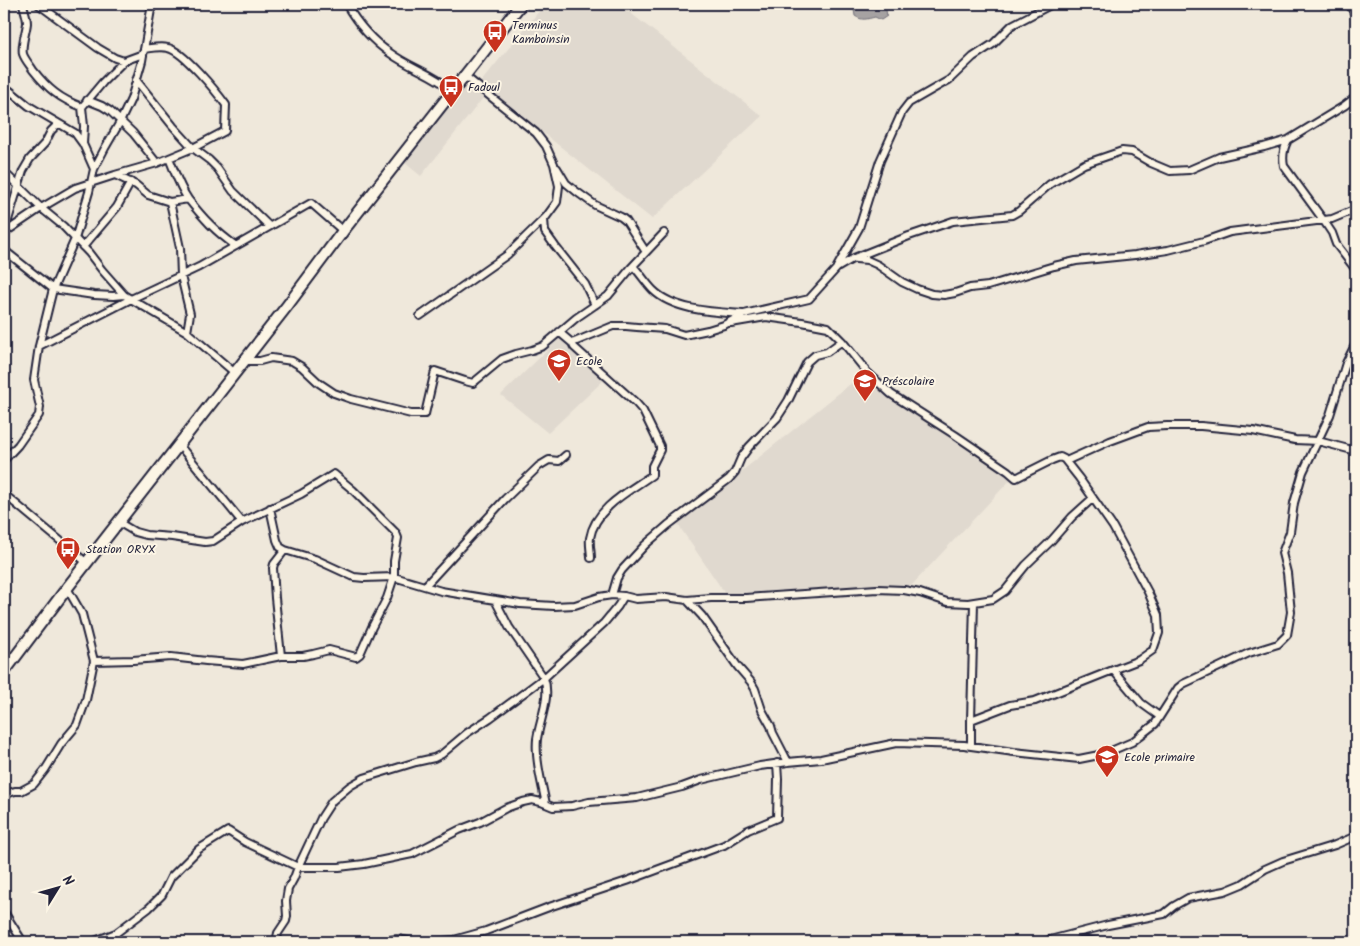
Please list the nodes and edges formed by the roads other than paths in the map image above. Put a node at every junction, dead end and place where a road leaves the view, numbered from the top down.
1 (23, 4) edge
2 (38, 4) edge
3 (152, 4) edge
4 (346, 4) edge
5 (521, 4) edge
6 (1052, 4) edge
7 (1349, 4) edge
8 (1356, 16) edge
9 (144, 51) junction
10 (124, 60) junction
11 (465, 76) junction
12 (136, 80) junction
13 (4, 87) edge
14 (454, 91) junction
15 (1356, 97) edge
16 (87, 100) junction
17 (82, 107) junction
18 (120, 122) junction
19 (58, 124) junction
20 (1288, 140) junction
21 (83, 144) junction
22 (193, 148) junction
23 (169, 158) junction
24 (157, 163) junction
25 (554, 164) junction
26 (94, 169) junction
27 (4, 172) edge
28 (115, 175) junction
29 (131, 182) junction
30 (92, 183) junction
31 (19, 187) junction
32 (188, 200) junction
33 (170, 202) junction
34 (41, 208) junction
35 (1356, 210) edge
36 (544, 219) junction
37 (1324, 221) junction
38 (269, 226) junction
39 (343, 231) junction
40 (4, 233) edge
41 (664, 233) dead end
42 (75, 239) junction
43 (236, 246) junction
44 (83, 248) junction
45 (4, 250) edge
46 (646, 252) junction
47 (854, 258) junction
48 (633, 266) junction
49 (837, 268) junction
50 (1356, 270) edge
51 (181, 276) junction
52 (53, 289) junction
53 (124, 294) junction
54 (131, 299) junction
55 (595, 305) junction
56 (744, 314) junction
57 (420, 316) dead end
58 (724, 324) junction
59 (187, 332) junction
60 (559, 332) junction
61 (842, 341) junction
62 (1356, 342) edge
63 (572, 343) junction
64 (39, 346) junction
65 (244, 361) junction
66 (235, 373) junction
67 (1318, 441) junction
68 (180, 444) junction
69 (1356, 451) edge
70 (566, 455) dead end
71 (4, 460) edge
72 (1066, 461) junction
73 (4, 494) edge
74 (1093, 498) junction
75 (270, 508) junction
76 (118, 522) junction
77 (242, 522) junction
78 (285, 550) junction
79 (592, 558) dead end
80 (87, 563) junction
81 (394, 577) junction
82 (425, 586) junction
83 (66, 588) junction
84 (612, 595) junction
85 (624, 596) junction
86 (495, 600) junction
87 (687, 600) junction
88 (974, 602) junction
89 (281, 656) junction
90 (94, 661) junction
91 (1113, 670) junction
92 (4, 672) edge
93 (544, 678) junction
94 (1159, 716) junction
95 (971, 720) junction
96 (971, 746) junction
97 (788, 762) junction
98 (777, 763) junction
99 (4, 798) edge
100 (546, 804) junction
101 (1356, 836) edge
102 (298, 868) junction
103 (4, 912) edge
104 (116, 933) junction
105 (1062, 937) junction
106 (23, 942) edge
107 (92, 942) edge
108 (116, 942) edge
109 (276, 942) edge
110 (384, 942) edge
111 (414, 942) edge
112 (432, 942) edge
113 (1042, 942) edge
114 (1100, 942) edge

1 - 17 street
2 - 10 street
3 - 9 street
4 - 14 street
5 - 11 main road
6 - 49 street
7 - 8 street
9 - 10 street
9 - 12 street
9 - 22 street
10 - 16 street
11 - 14 main road
11 - 25 street
12 - 18 street
12 - 22 street
13 - 19 street
14 - 39 main road
15 - 20 street
16 - 17 street
16 - 18 street
17 - 21 street
18 - 24 street
18 - 26 street
19 - 21 street
19 - 31 street
20 - 37 street
20 - 47 street
21 - 26 street
22 - 23 street
22 - 38 street
23 - 24 street
23 - 32 street
24 - 28 street
25 - 36 street
25 - 46 street
26 - 30 street
27 - 31 street
28 - 29 street
28 - 30 street
29 - 33 street
29 - 44 street
30 - 34 street
30 - 42 street
31 - 34 street
31 - 40 street
32 - 33 street
32 - 43 street
33 - 51 street
34 - 40 street
34 - 42 street
35 - 37 street
36 - 55 street
36 - 57 street
37 - 47 street
37 - 50 street
38 - 39 street
38 - 43 street
39 - 65 main road
41 - 46 street
42 - 44 street
42 - 52 street
43 - 51 street
44 - 53 street
45 - 52 street
46 - 48 street
47 - 49 street
48 - 55 street
48 - 56 street
49 - 56 street
51 - 54 street
51 - 59 street
52 - 53 street
52 - 64 street
53 - 54 street
54 - 59 street
54 - 64 street
55 - 60 street
56 - 58 street
58 - 61 street
58 - 63 street
59 - 66 street
60 - 63 street
60 - 65 street
61 - 72 street
61 - 84 street
62 - 67 street
63 - 79 street
64 - 71 street
65 - 66 main road
66 - 68 main road
67 - 69 street
67 - 72 street
67 - 94 street
68 - 76 main road
68 - 77 street
70 - 82 street
72 - 74 street
73 - 80 street
74 - 88 street
74 - 91 street
75 - 77 street
75 - 78 street
75 - 81 street
76 - 77 street
76 - 80 main road
78 - 81 street
78 - 89 street
80 - 83 main road
81 - 82 street
81 - 89 street
82 - 86 street
83 - 90 street
83 - 92 main road
84 - 85 street
84 - 86 street
85 - 87 street
85 - 93 street
86 - 93 street
87 - 88 street
87 - 97 street
88 - 95 street
89 - 90 street
90 - 99 street
91 - 94 street
91 - 95 street
93 - 100 street
93 - 102 street
94 - 96 street
95 - 96 street
96 - 97 street
97 - 98 street
98 - 100 street
98 - 112 street
100 - 102 street
101 - 105 street
102 - 104 street
102 - 109 street
103 - 106 street
104 - 107 street
104 - 108 street
105 - 113 street
105 - 114 street
110 - 111 street

